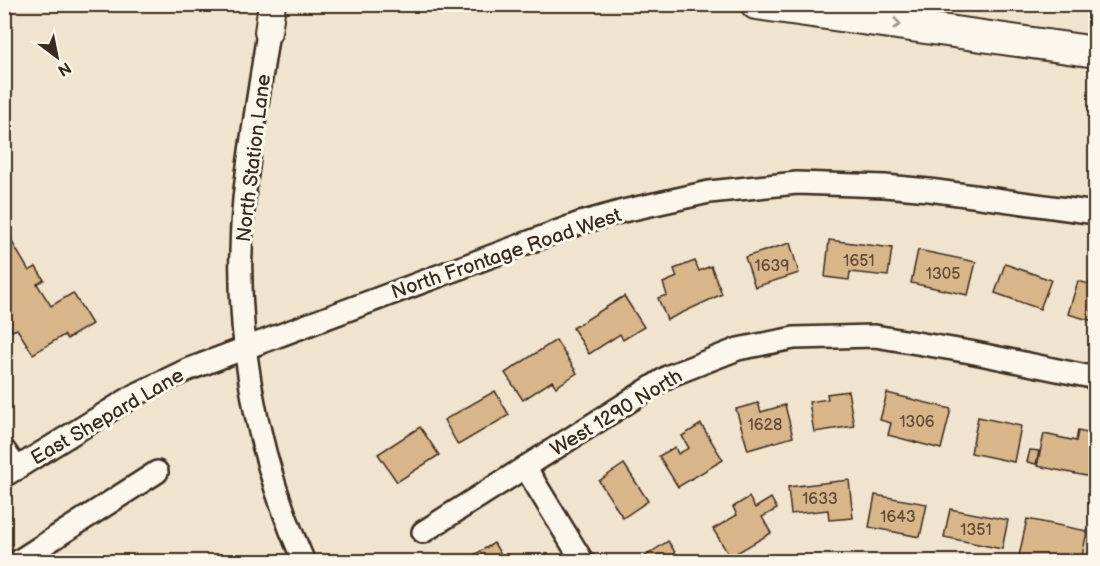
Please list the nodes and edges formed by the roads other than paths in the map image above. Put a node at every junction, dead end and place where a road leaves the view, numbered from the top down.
1 (756, 4) edge
2 (270, 16) edge
3 (1095, 52) edge
4 (1095, 213) edge
5 (246, 347) junction
6 (1095, 378) edge
7 (4, 450) edge
8 (525, 467) junction
9 (10, 472) edge
10 (157, 472) dead end
11 (423, 532) dead end
12 (17, 561) edge
13 (304, 561) edge
14 (584, 561) edge

1 -> 3 highway
2 - 5 street, North Station Lane
4 - 5 street, North Frontage Road West
5 - 9 street, East Shepard Lane
5 - 13 street, North Station Lane
6 - 8 street, West 1290 North
7 - 9 street
8 - 11 street, West 1290 North
8 - 14 street
10 - 12 street

